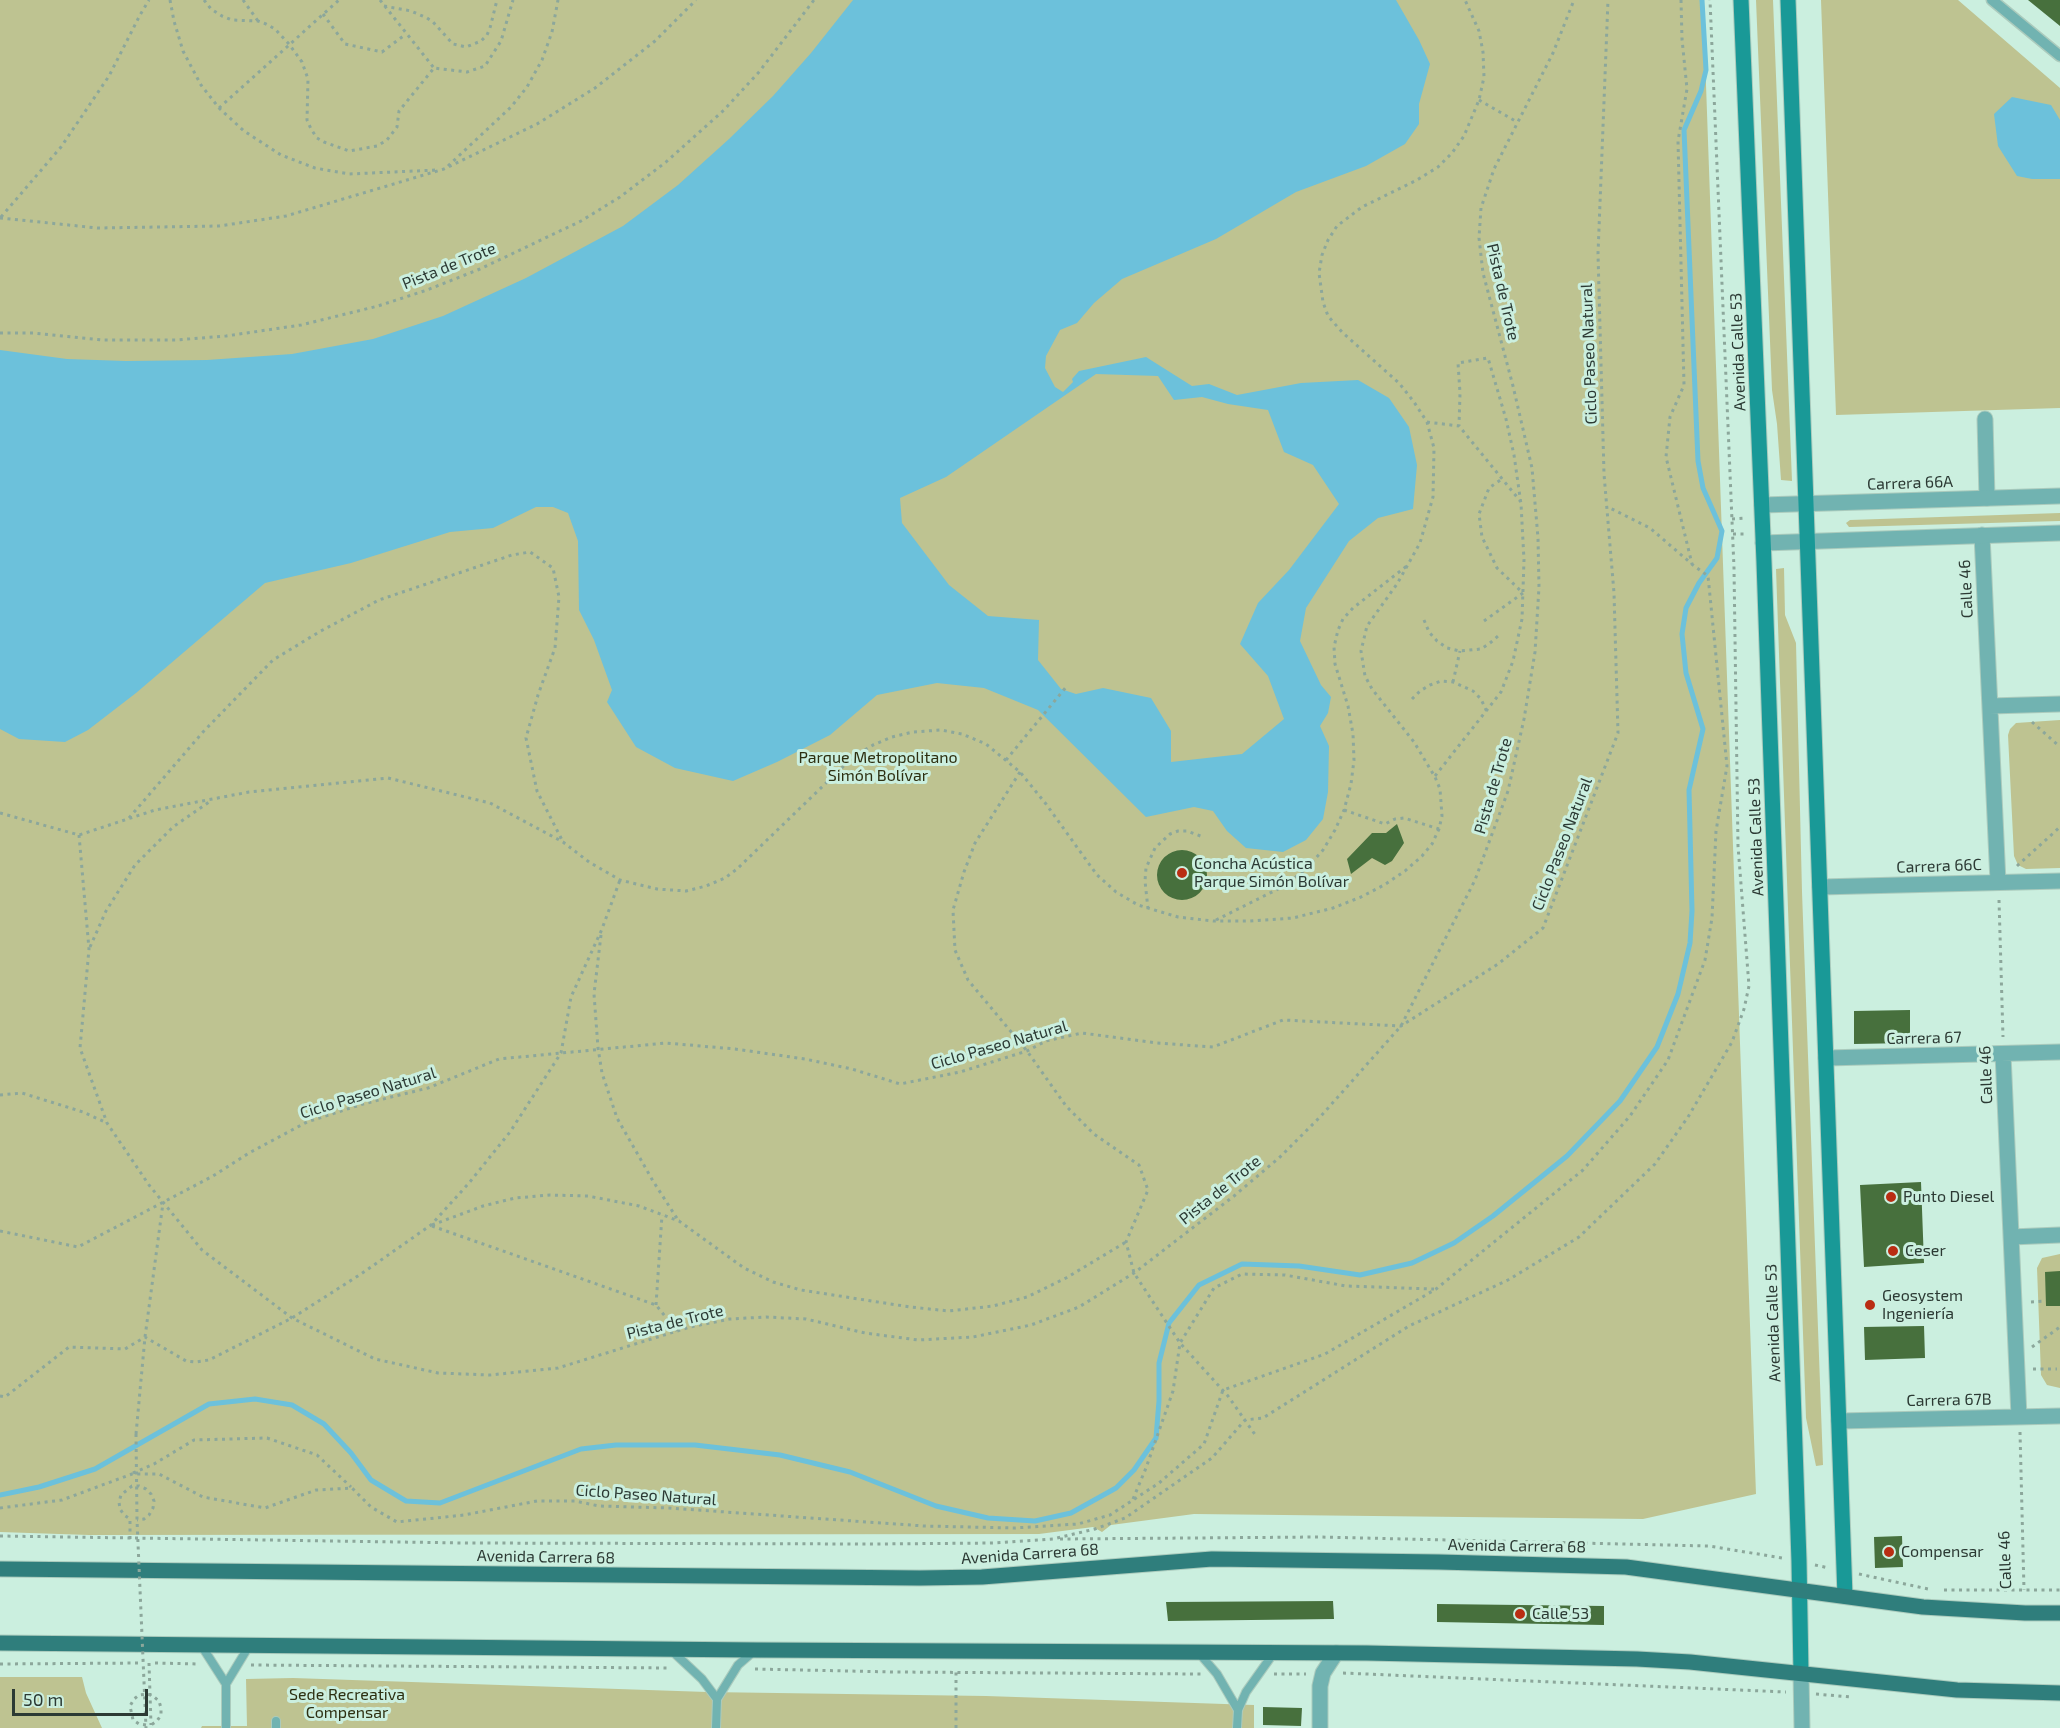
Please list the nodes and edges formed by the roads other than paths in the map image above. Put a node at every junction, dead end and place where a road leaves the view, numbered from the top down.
1 (1741, 0) edge
2 (1788, 0) edge
3 (1992, 0) edge
4 (2060, 56) edge
5 (1985, 419) dead end
6 (2060, 496) edge
7 (1988, 498) junction
8 (1762, 504) junction
9 (1806, 504) junction
10 (2060, 533) edge
11 (1982, 535) junction
12 (1807, 541) junction
13 (1763, 543) junction
14 (2060, 704) edge
15 (1990, 706) junction
16 (2060, 880) edge
17 (1998, 882) junction
18 (1820, 887) junction
19 (2060, 1052) edge
20 (2003, 1054) junction
21 (1826, 1058) junction
22 (2060, 1235) edge
23 (2011, 1237) junction
24 (2060, 1416) edge
25 (2019, 1417) junction
26 (1839, 1421) junction
27 (0, 1569) edge
28 (1800, 1590) junction
29 (1845, 1596) junction
30 (2060, 1613) edge
31 (0, 1642) edge
32 (201, 1644) junction
33 (250, 1644) junction
34 (669, 1649) junction
35 (756, 1650) junction
36 (1199, 1653) junction
37 (1274, 1653) junction
38 (1336, 1653) junction
39 (1801, 1673) junction
40 (226, 1684) junction
41 (2060, 1693) edge
42 (717, 1699) junction
43 (1238, 1710) junction
44 (226, 1728) edge
45 (716, 1728) edge
46 (1237, 1728) edge
47 (1320, 1728) edge
48 (1802, 1728) edge

1 - 8 main road, Avenida Calle 53
2 - 9 main road
3 - 4 street
5 - 7 street
6 - 7 street, Carrera 66A
7 - 9 street, Carrera 66A
8 - 9 street, Carrera 66A
8 - 13 main road, Avenida Calle 53
9 - 12 main road
10 - 11 street
11 - 12 street
11 - 15 street, Calle 46
12 - 13 street
12 - 18 main road
13 - 28 main road, Avenida Calle 53
14 - 15 street
15 - 17 street, Calle 46
16 - 17 street, Carrera 66C
17 - 18 street, Carrera 66C
18 - 21 main road
19 - 20 street, Carrera 67
20 - 21 street, Carrera 67
20 - 23 street, Calle 46
21 - 26 main road
22 - 23 street
23 - 25 street, Calle 46
24 - 25 street, Carrera 67B
25 - 26 street, Carrera 67B
26 - 29 main road
27 - 28 main road, Avenida Carrera 68
28 - 29 main road, Avenida Carrera 68
28 - 39 main road, Avenida Calle 53
29 - 30 main road, Avenida Carrera 68
31 - 32 main road
32 - 33 main road
32 - 40 lane
33 - 34 main road
33 - 40 lane
34 - 35 main road
34 - 42 lane
35 - 36 main road
35 - 42 lane
36 - 37 main road
36 - 43 lane
37 - 38 main road
37 - 43 lane
38 - 39 main road
38 - 47 street
39 - 41 main road
39 - 48 street
40 - 44 lane
42 - 45 lane
43 - 46 lane

